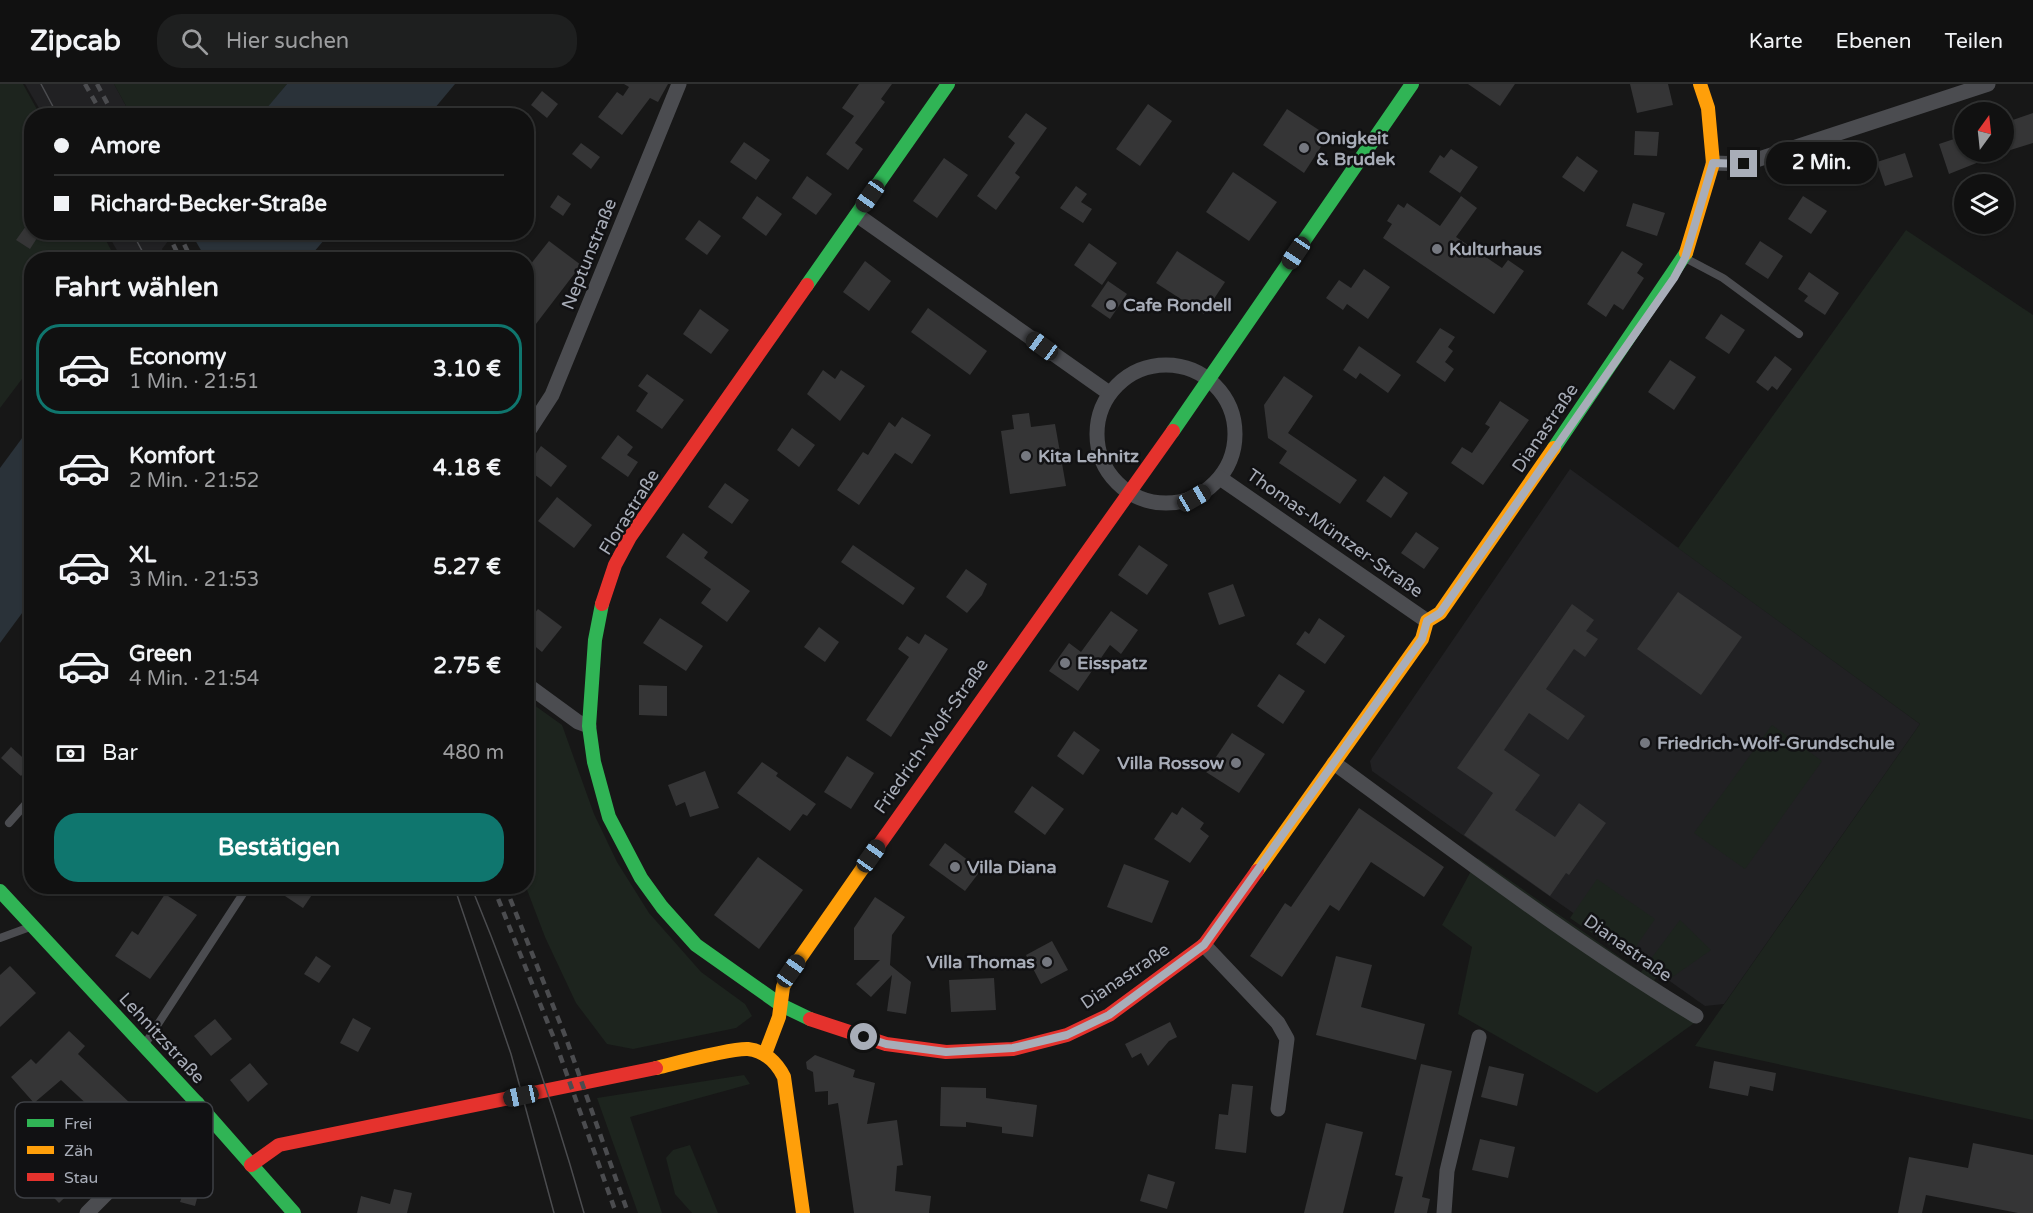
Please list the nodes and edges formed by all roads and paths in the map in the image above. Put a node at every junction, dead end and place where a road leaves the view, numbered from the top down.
1 (679, 84) edge
2 (948, 84) edge
3 (1412, 84) edge
4 (1700, 84) edge
5 (1989, 84) edge
6 (1713, 163) junction
7 (857, 215) junction
8 (1685, 258) junction
9 (1798, 334) dead end
10 (1209, 380) junction
11 (1109, 393) junction
12 (534, 423) edge
13 (1220, 478) junction
14 (1128, 492) junction
15 (1427, 621) junction
16 (534, 690) edge
17 (589, 726) junction
18 (1334, 763) junction
19 (24, 806) edge
20 (9, 823) dead end
21 (0, 891) edge
22 (243, 894) edge
23 (35, 926) junction
24 (0, 938) edge
25 (1204, 945) junction
26 (781, 1005) junction
27 (1696, 1016) dead end
28 (1479, 1037) dead end
29 (144, 1045) junction
30 (765, 1054) junction
31 (196, 1102) edge
32 (1278, 1109) dead end
33 (213, 1121) edge
34 (251, 1165) junction
35 (102, 1198) edge
36 (87, 1213) edge
37 (294, 1213) edge
38 (802, 1213) edge
39 (1444, 1213) edge

1 - 12 street, Neptunstraße
2 - 7 street, Florastraße
3 - 10 street, Friedrich-Wolf-Straße
4 - 6 street, Dianastraße
5 - 6 street
6 - 8 street, Dianastraße
7 - 11 street
7 - 17 street, Florastraße
8 - 9 lane
8 - 15 street, Dianastraße
10 - 11 street
10 - 13 street
10 - 14 street, Friedrich-Wolf-Straße
11 - 14 street
13 - 14 street
13 - 15 street, Thomas-Müntzer-Straße
14 - 26 street, Friedrich-Wolf-Straße
15 - 18 street, Dianastraße
16 - 17 street
17 - 26 street, Florastraße
18 - 25 street, Dianastraße
18 - 27 street, Dianastraße
19 - 20 lane
21 - 23 street, Lehnitzstraße
22 - 29 lane
23 - 24 lane
23 - 29 street, Lehnitzstraße
25 - 26 street, Dianastraße
25 - 32 street
26 - 30 street, Friedrich-Wolf-Straße
28 - 39 street
29 - 31 street, Lehnitzstraße
30 - 34 street
30 - 38 street
33 - 34 street, Lehnitzstraße
34 - 37 street, Lehnitzstraße
35 - 36 street

